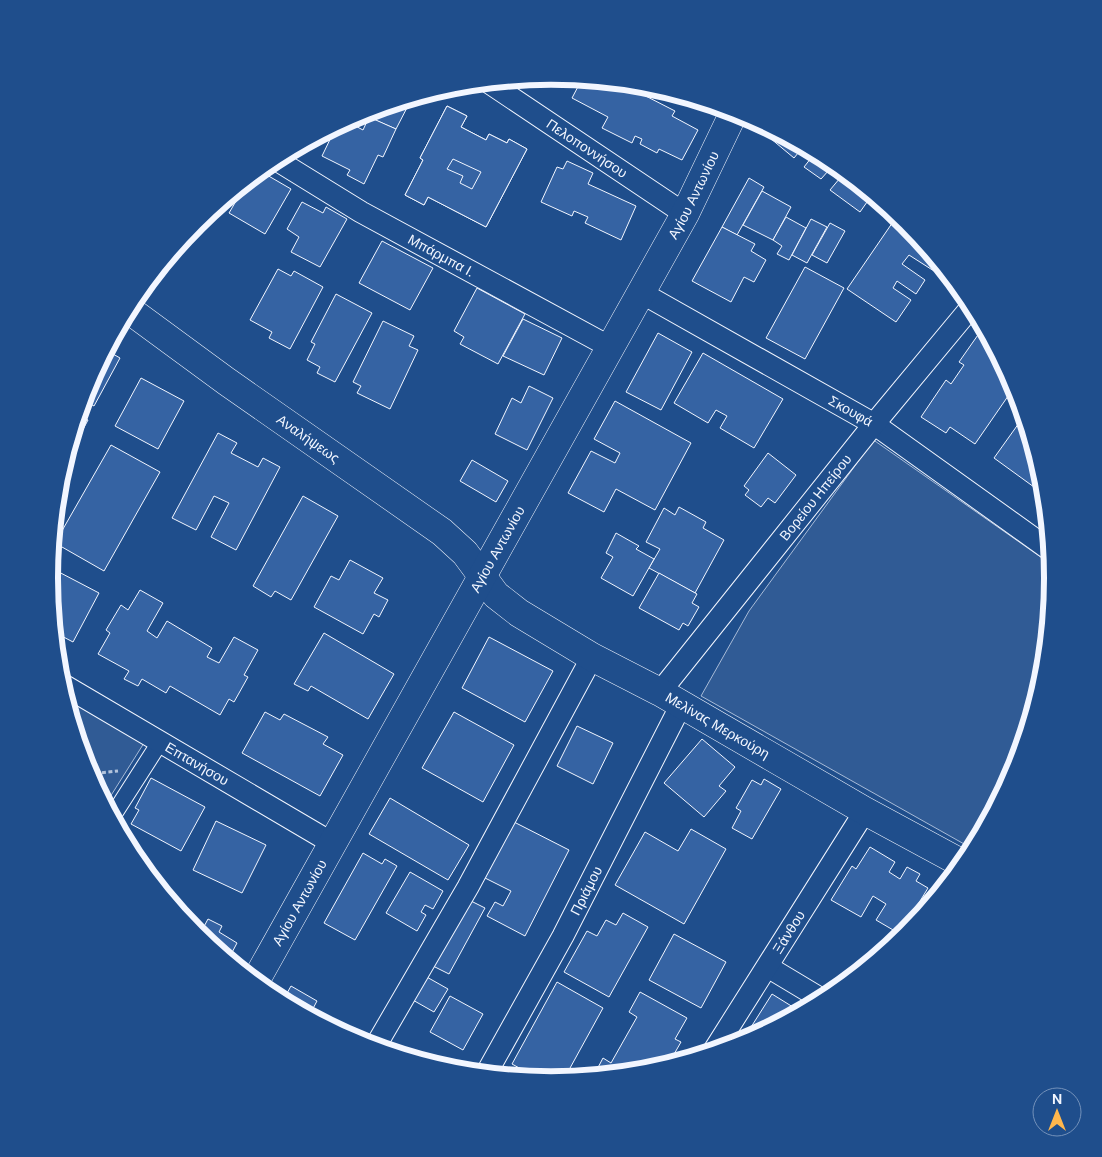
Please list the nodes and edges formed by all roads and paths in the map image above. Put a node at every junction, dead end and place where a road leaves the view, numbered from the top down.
1 (497, 88) edge
2 (731, 119) edge
3 (283, 164) edge
4 (685, 214) junction
5 (640, 292) junction
6 (967, 313) edge
7 (135, 314) edge
8 (610, 347) junction
9 (874, 424) junction
10 (1043, 545) edge
11 (482, 576) junction
12 (592, 656) junction
13 (70, 689) edge
14 (671, 698) junction
15 (160, 742) junction
16 (116, 811) edge
17 (865, 811) junction
18 (332, 843) junction
19 (956, 860) edge
20 (768, 967) junction
21 (259, 976) edge
22 (815, 995) edge
23 (379, 1041) edge
24 (719, 1042) edge
25 (489, 1068) edge

1 - 4 street, Πελοποννήσου
2 - 4 street, Αγίου Αντωνίου
3 - 8 street, Μπάρμπα Ι.
4 - 5 street, Αγίου Αντωνίου
5 - 8 street, Αγίου Αντωνίου
5 - 9 street, Σκουφά
6 - 9 street, Βορείου Ηπείρου
7 - 11 street, Αναλήψεως
8 - 11 street, Αγίου Αντωνίου
9 - 10 street, Σκουφά
9 - 14 street, Βορείου Ηπείρου
11 - 12 street, Μελίνας Μερκούρη
11 - 18 street, Αγίου Αντωνίου
12 - 14 street, Μελίνας Μερκούρη
12 - 23 street
13 - 15 street, Επτανήσου
14 - 17 street, Μελίνας Μερκούρη
14 - 25 street, Πριάμου
15 - 16 street
15 - 18 street, Επτανήσου
17 - 19 street, Μελίνας Μερκούρη
17 - 20 street, Ξάνθου
18 - 21 street, Αγίου Αντωνίου
20 - 22 street
20 - 24 street, Ξάνθου

